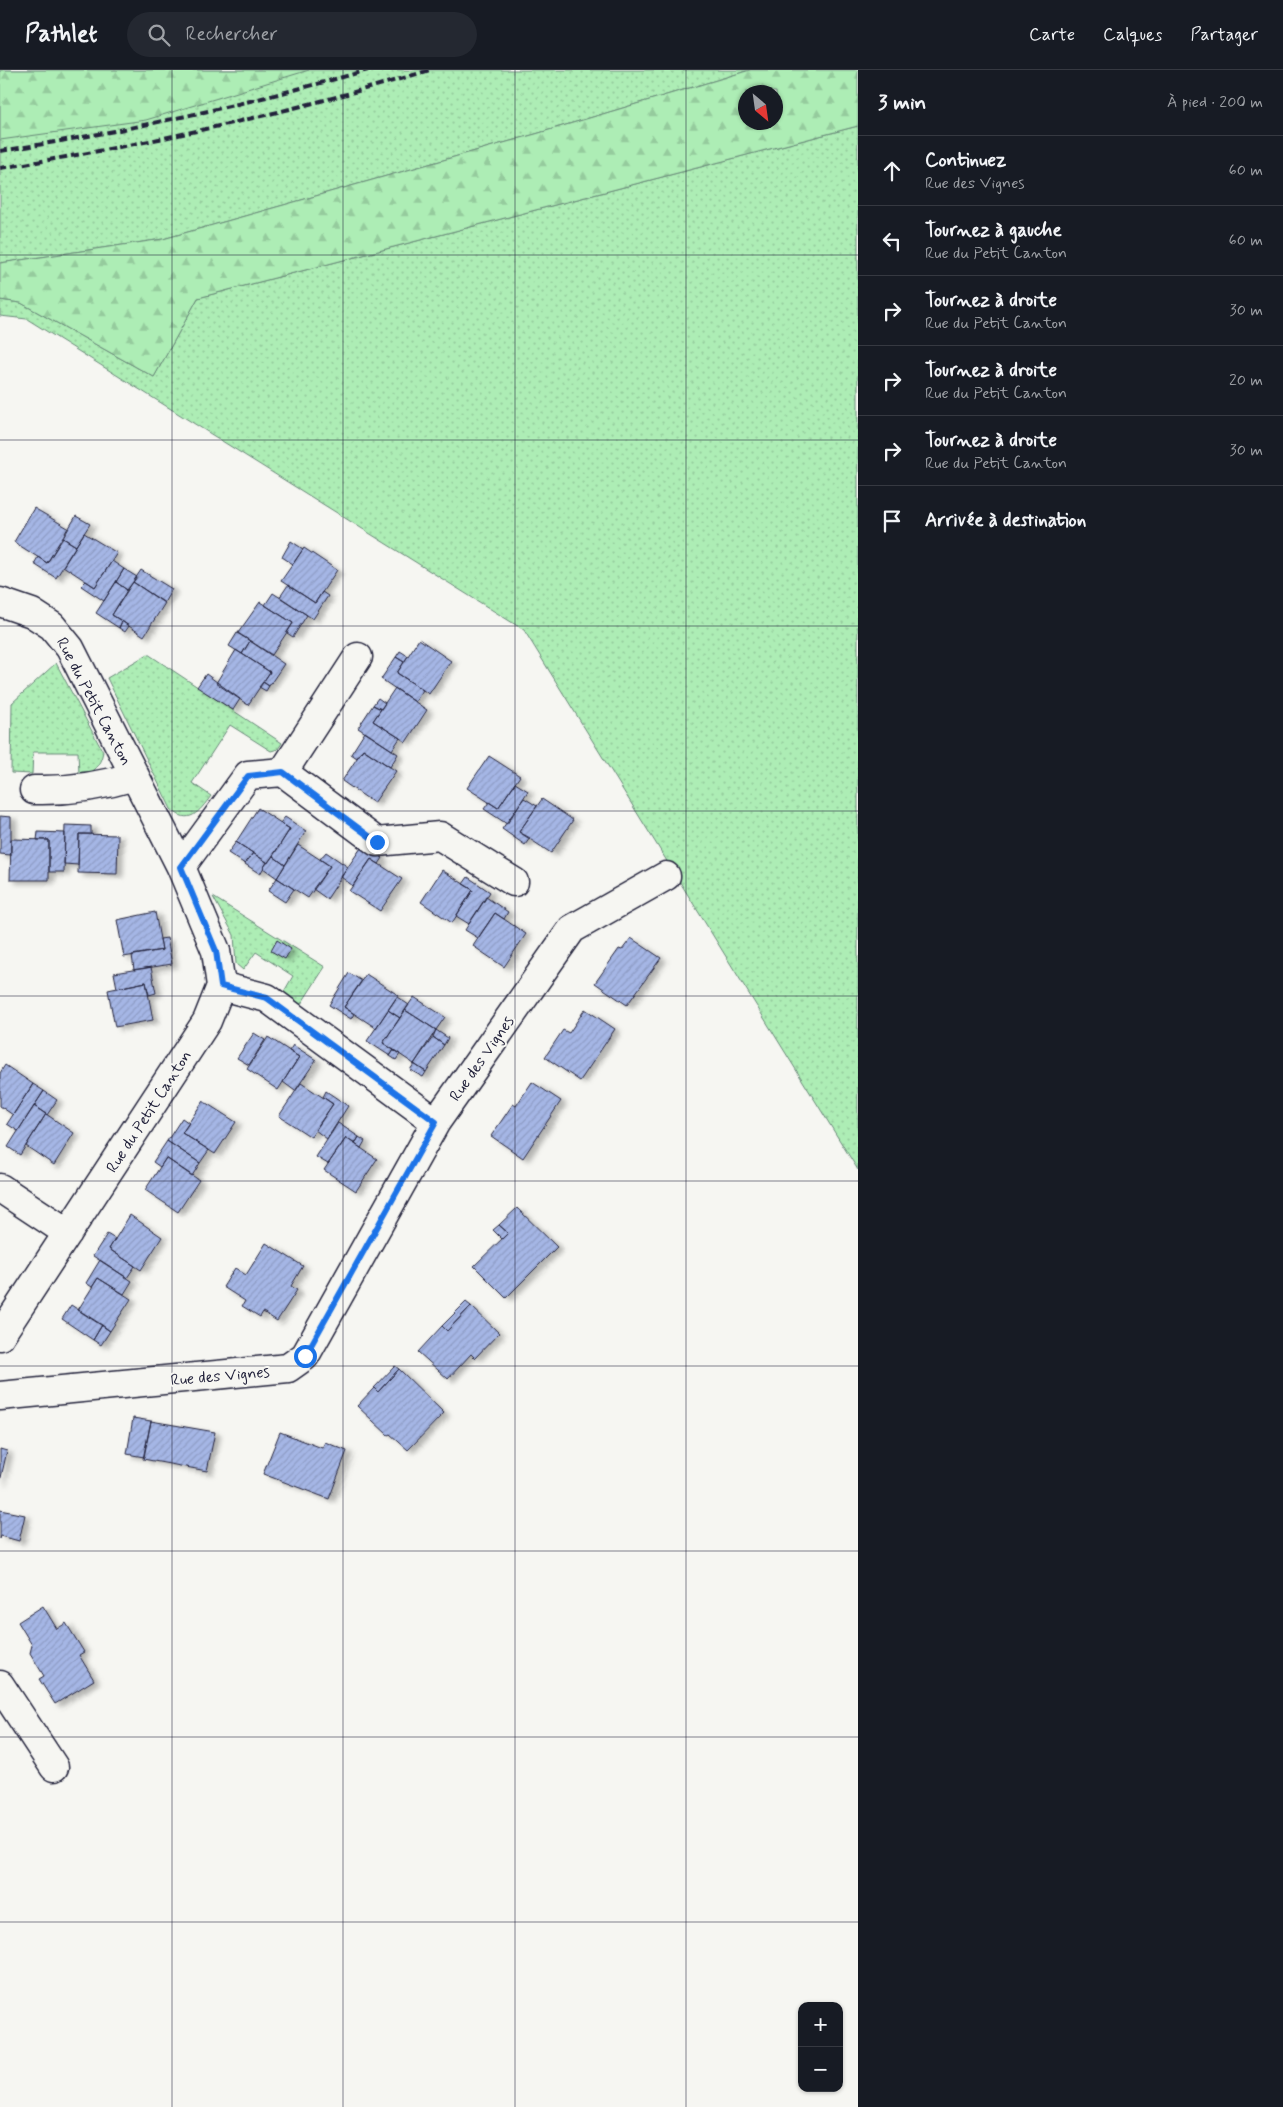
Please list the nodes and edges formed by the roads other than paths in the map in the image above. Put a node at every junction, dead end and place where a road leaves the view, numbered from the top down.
1 (0, 602) edge
2 (358, 658) dead end
3 (283, 772) junction
4 (135, 776) junction
5 (34, 790) dead end
6 (181, 867) junction
7 (666, 876) dead end
8 (514, 882) dead end
9 (221, 986) junction
10 (436, 1122) junction
11 (0, 1188) edge
12 (68, 1233) junction
13 (0, 1336) edge
14 (0, 1396) edge
15 (0, 1685) edge
16 (54, 1767) dead end

1 - 4 street, Rue du Petit Canton
2 - 3 street
3 - 6 street
3 - 8 street
4 - 5 street, Rue du Petit Canton
4 - 6 street, Rue du Petit Canton
6 - 9 street, Rue du Petit Canton
7 - 10 street, Rue des Vignes
9 - 10 street
9 - 12 street, Rue du Petit Canton
10 - 14 street, Rue des Vignes
11 - 12 street
12 - 13 street, Rue du Petit Canton
15 - 16 street

